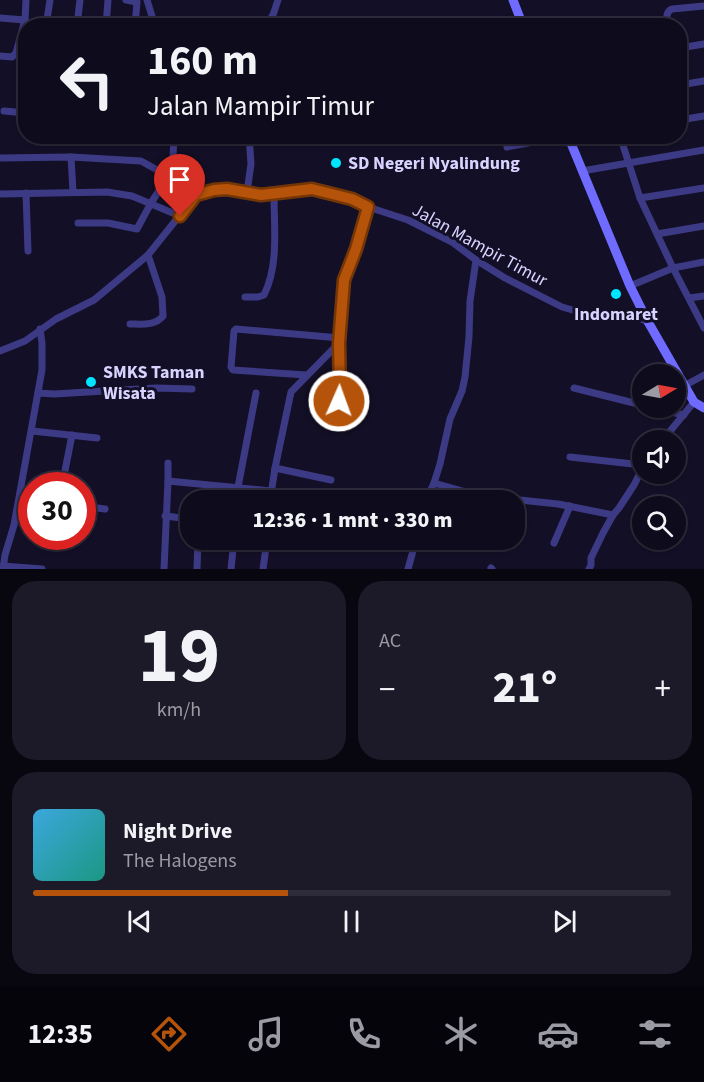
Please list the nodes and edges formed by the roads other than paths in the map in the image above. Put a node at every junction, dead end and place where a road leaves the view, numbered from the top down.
1 (26, 0) edge
2 (50, 0) edge
3 (80, 0) edge
4 (108, 0) edge
5 (126, 0) edge
6 (147, 0) edge
7 (278, 0) edge
8 (513, 0) edge
9 (137, 2) junction
10 (704, 6) edge
11 (0, 18) edge
12 (25, 18) edge
13 (47, 18) edge
14 (78, 18) edge
15 (107, 18) edge
16 (136, 18) edge
17 (152, 18) edge
18 (271, 18) edge
19 (520, 18) edge
20 (667, 18) edge
21 (18, 19) edge
22 (18, 44) edge
23 (704, 44) edge
24 (687, 47) edge
25 (0, 56) edge
26 (704, 81) edge
27 (687, 84) edge
28 (4, 111) dead end
29 (18, 112) edge
30 (704, 116) edge
31 (687, 119) edge
32 (174, 144) edge
33 (250, 144) edge
34 (523, 144) edge
35 (570, 144) edge
36 (623, 144) edge
37 (507, 147) dead end
38 (704, 150) edge
39 (70, 157) junction
40 (0, 158) edge
41 (629, 162) junction
42 (582, 171) junction
43 (704, 188) edge
44 (73, 192) junction
45 (247, 192) junction
46 (26, 193) junction
47 (0, 194) edge
48 (196, 195) junction
49 (274, 195) junction
50 (640, 198) junction
51 (151, 203) junction
52 (368, 207) junction
53 (180, 216) junction
54 (78, 224) dead end
55 (704, 226) edge
56 (657, 234) junction
57 (28, 251) dead end
58 (148, 255) junction
59 (476, 260) junction
60 (704, 262) edge
61 (673, 268) junction
62 (630, 286) junction
63 (704, 296) edge
64 (245, 297) dead end
65 (689, 298) junction
66 (647, 320) junction
67 (130, 324) dead end
68 (704, 328) edge
69 (40, 329) junction
70 (339, 341) junction
71 (0, 351) edge
72 (671, 364) edge
73 (306, 375) junction
74 (704, 375) edge
75 (686, 386) edge
76 (574, 388) dead end
77 (192, 389) dead end
78 (686, 390) edge
79 (38, 393) junction
80 (256, 393) dead end
81 (632, 402) edge
82 (694, 402) junction
83 (704, 408) edge
84 (314, 411) dead end
85 (686, 412) edge
86 (704, 417) edge
87 (681, 418) edge
88 (671, 430) edge
89 (32, 431) junction
90 (72, 435) junction
91 (97, 438) dead end
92 (570, 457) dead end
93 (168, 463) dead end
94 (632, 466) edge
95 (275, 468) junction
96 (24, 472) edge
97 (65, 472) edge
98 (331, 480) dead end
99 (168, 481) junction
100 (434, 483) junction
101 (633, 484) edge
102 (238, 488) junction
103 (260, 490) edge
104 (271, 490) edge
105 (431, 490) edge
106 (18, 505) edge
107 (570, 506) junction
108 (96, 508) edge
109 (105, 509) dead end
110 (613, 515) junction
111 (165, 516) junction
112 (180, 518) edge
113 (554, 543) dead end
114 (198, 550) edge
115 (233, 550) edge
116 (266, 550) edge
117 (413, 550) edge
118 (3, 568) edge
119 (42, 569) edge
120 (164, 569) edge
121 (197, 569) edge
122 (231, 569) edge
123 (263, 569) edge
124 (408, 569) edge
125 (589, 569) edge

1 - 12 street
2 - 13 street
3 - 14 street
4 - 15 street
5 - 9 street
6 - 9 street
6 - 17 street
7 - 18 street
8 - 19 street
9 - 16 street
10 - 20 street
11 - 21 street
22 - 25 street
23 - 24 street
26 - 27 street
28 - 29 street
30 - 31 street
32 - 48 street
33 - 45 street
34 - 37 street
35 - 42 street
36 - 41 street
38 - 41 street
39 - 40 street
39 - 44 street
39 - 51 street
41 - 42 street
41 - 50 street
42 - 62 street
43 - 50 street
44 - 46 street
44 - 51 street
45 - 48 street, Jalan Mampir Timur
45 - 49 street, Jalan Mampir Timur
46 - 47 street
46 - 57 street
48 - 53 street
49 - 52 street, Jalan Mampir Timur
49 - 64 street
50 - 56 street
51 - 53 street
51 - 54 street
52 - 59 street, Jalan Mampir Timur
52 - 70 street
53 - 58 street
55 - 56 street
56 - 61 street
58 - 67 street
58 - 69 street
59 - 66 street, Jalan Mampir Timur
59 - 100 street
60 - 61 street
61 - 62 street
61 - 65 street
62 - 66 street
63 - 65 street
65 - 68 street
66 - 72 street
69 - 71 street
69 - 79 street
70 - 73 street
70 - 73 street
70 - 84 street
73 - 95 street
74 - 75 street
76 - 81 street
77 - 79 street
78 - 82 street
79 - 89 street
80 - 102 street
82 - 83 street
82 - 85 street
82 - 86 street
87 - 88 street
89 - 90 street
89 - 96 street
90 - 91 street
90 - 97 street
92 - 94 street
93 - 99 street
95 - 98 street
95 - 104 street
99 - 102 street
99 - 111 street
100 - 105 street
100 - 107 street
101 - 110 street
102 - 103 street
106 - 118 street
107 - 110 street
107 - 113 street
108 - 109 street
110 - 125 street
111 - 112 street
111 - 120 street
114 - 121 street
115 - 122 street
116 - 123 street
117 - 124 street
118 - 119 street

